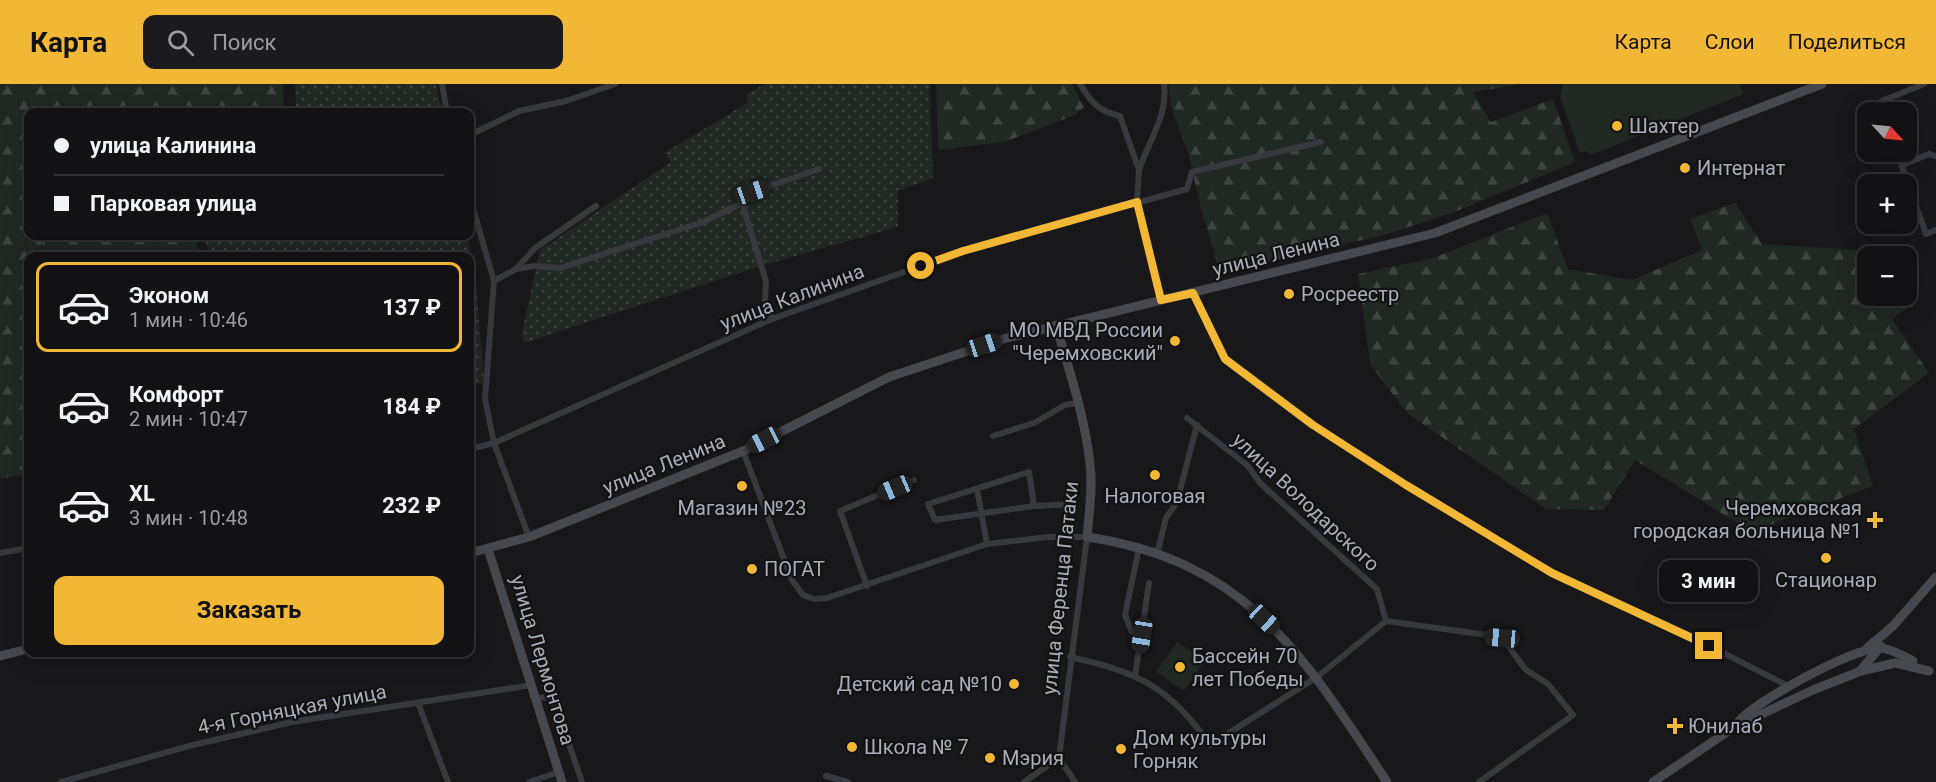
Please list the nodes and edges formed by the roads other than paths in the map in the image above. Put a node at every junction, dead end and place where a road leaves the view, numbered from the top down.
1 (442, 84) edge
2 (615, 84) edge
3 (1080, 84) edge
4 (1164, 84) edge
5 (1822, 84) edge
6 (1924, 84) edge
7 (1882, 101) dead end
8 (446, 108) edge
9 (474, 133) edge
10 (1321, 142) dead end
11 (1936, 156) edge
12 (1901, 162) edge
13 (1902, 165) junction
14 (819, 169) dead end
15 (1139, 170) junction
16 (1137, 202) junction
17 (742, 203) junction
18 (596, 206) dead end
19 (474, 212) edge
20 (1936, 230) edge
21 (516, 269) junction
22 (494, 281) junction
23 (1193, 293) junction
24 (1161, 300) junction
25 (772, 319) junction
26 (1056, 325) junction
27 (1078, 403) junction
28 (1187, 418) dead end
29 (1197, 426) junction
30 (993, 436) dead end
31 (494, 443) junction
32 (474, 448) edge
33 (743, 451) junction
34 (914, 480) dead end
35 (977, 489) junction
36 (1075, 504) dead end
37 (1034, 506) junction
38 (982, 513) junction
39 (529, 537) junction
40 (1087, 537) junction
41 (987, 544) junction
42 (1139, 548) junction
43 (24, 549) edge
44 (488, 549) junction
45 (474, 552) edge
46 (0, 553) edge
47 (1157, 554) junction
48 (1936, 577) edge
49 (1149, 584) dead end
50 (867, 586) junction
51 (1386, 621) junction
52 (1893, 626) junction
53 (1142, 635) junction
54 (1879, 648) junction
55 (24, 650) edge
56 (1891, 652) junction
57 (1859, 653) junction
58 (0, 656) edge
59 (1070, 657) junction
60 (1901, 663) junction
61 (1861, 671) junction
62 (1932, 672) edge
63 (1135, 676) junction
64 (1317, 677) junction
65 (533, 685) junction
66 (1788, 686) junction
67 (537, 698) junction
68 (418, 703) junction
69 (1736, 726) junction
70 (1059, 758) junction
71 (559, 772) junction
72 (826, 776) dead end
73 (60, 782) edge
74 (448, 782) edge
75 (530, 782) edge
76 (562, 782) edge
77 (582, 782) edge
78 (848, 782) edge
79 (1024, 782) edge
80 (1075, 782) edge
81 (1387, 782) edge
82 (1479, 782) edge
83 (1653, 782) edge

1 - 8 street
2 - 9 street
3 - 15 street
4 - 15 street
5 - 23 main road, улица Ленина
6 - 7 street
10 - 16 street, улица Калинина
11 - 13 street
12 - 13 street
13 - 20 street
14 - 17 street
15 - 16 street
16 - 24 street
16 - 25 street, улица Калинина
17 - 21 street
17 - 25 street
18 - 21 street
19 - 22 street
21 - 22 street
22 - 31 street
23 - 24 main road, улица Ленина
23 - 66 street
24 - 26 main road, улица Ленина
25 - 31 street, улица Калинина
26 - 27 main road, улица Ференца Патаки
26 - 33 main road, улица Ленина
27 - 30 street
27 - 40 main road, улица Ференца Патаки
28 - 29 street, улица Володарского
29 - 47 street
29 - 51 street, улица Володарского
31 - 32 street, улица Калинина
31 - 39 street
33 - 39 main road, улица Ленина
33 - 50 street
34 - 50 street
35 - 37 street
35 - 38 street
35 - 38 street
36 - 37 street
37 - 38 street
38 - 41 street
39 - 44 main road, улица Ленина
40 - 41 street
40 - 42 main road
40 - 59 street, улица Ференца Патаки
41 - 50 street
42 - 47 main road
42 - 53 street
43 - 46 street
44 - 45 main road, улица Ленина
44 - 65 main road, улица Лермонтова
47 - 64 main road
48 - 52 main road
49 - 53 street
51 - 64 street
51 - 82 street
52 - 54 main road
52 - 56 main road
52 - 57 main road
53 - 63 street
54 - 56 main road
54 - 57 main road
54 - 61 main road
55 - 58 main road
56 - 60 main road
56 - 62 main road
57 - 66 main road
59 - 63 street
59 - 70 street, улица Ференца Патаки
60 - 61 main road
60 - 62 main road
61 - 69 main road
63 - 64 street
64 - 81 main road
65 - 67 main road, улица Лермонтова
65 - 68 street, 4-я Горняцкая улица
66 - 69 main road
67 - 71 main road, улица Лермонтова
67 - 77 street
68 - 73 street, 4-я Горняцкая улица
68 - 74 street
69 - 83 main road
70 - 79 street
70 - 80 street
71 - 75 street
71 - 76 main road, улица Лермонтова
72 - 78 street

